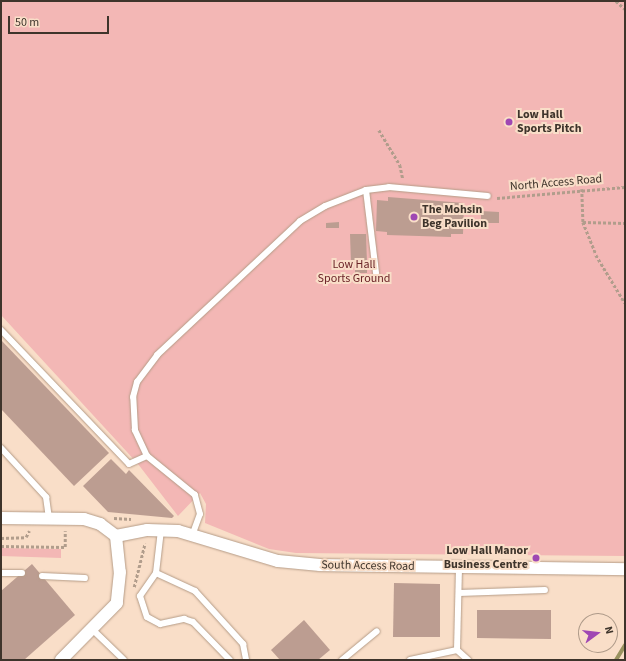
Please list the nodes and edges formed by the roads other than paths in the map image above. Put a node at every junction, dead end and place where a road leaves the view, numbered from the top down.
1 (366, 190) junction
2 (488, 196) road end
3 (376, 273) dead end
4 (1, 330) edge
5 (1, 448) edge
6 (147, 456) junction
7 (1, 518) edge
8 (49, 518) junction
9 (193, 533) junction
10 (160, 535) junction
11 (116, 536) junction
12 (459, 568) junction
13 (625, 569) edge
14 (1, 573) edge
15 (22, 573) dead end
16 (156, 573) junction
17 (42, 576) dead end
18 (85, 578) dead end
19 (545, 590) dead end
20 (459, 593) junction
21 (93, 630) junction
22 (377, 631) dead end
23 (457, 650) junction
24 (62, 660) edge
25 (124, 660) edge
26 (230, 660) edge
27 (246, 660) edge
28 (342, 660) edge
29 (410, 660) edge
30 (468, 660) edge

1 - 2 lane
1 - 3 lane
1 - 6 lane
4 - 6 lane
5 - 8 lane
6 - 9 lane
7 - 8 street
8 - 11 street
9 - 10 street, South Access Road
9 - 12 street, South Access Road
10 - 11 street, South Access Road
10 - 16 lane
11 - 21 street
12 - 13 street, South Access Road
12 - 20 lane
14 - 15 lane
16 - 26 lane
16 - 27 lane
17 - 18 lane
19 - 20 lane
20 - 23 lane
21 - 24 street
21 - 25 lane
22 - 28 lane
23 - 29 lane
23 - 30 lane

